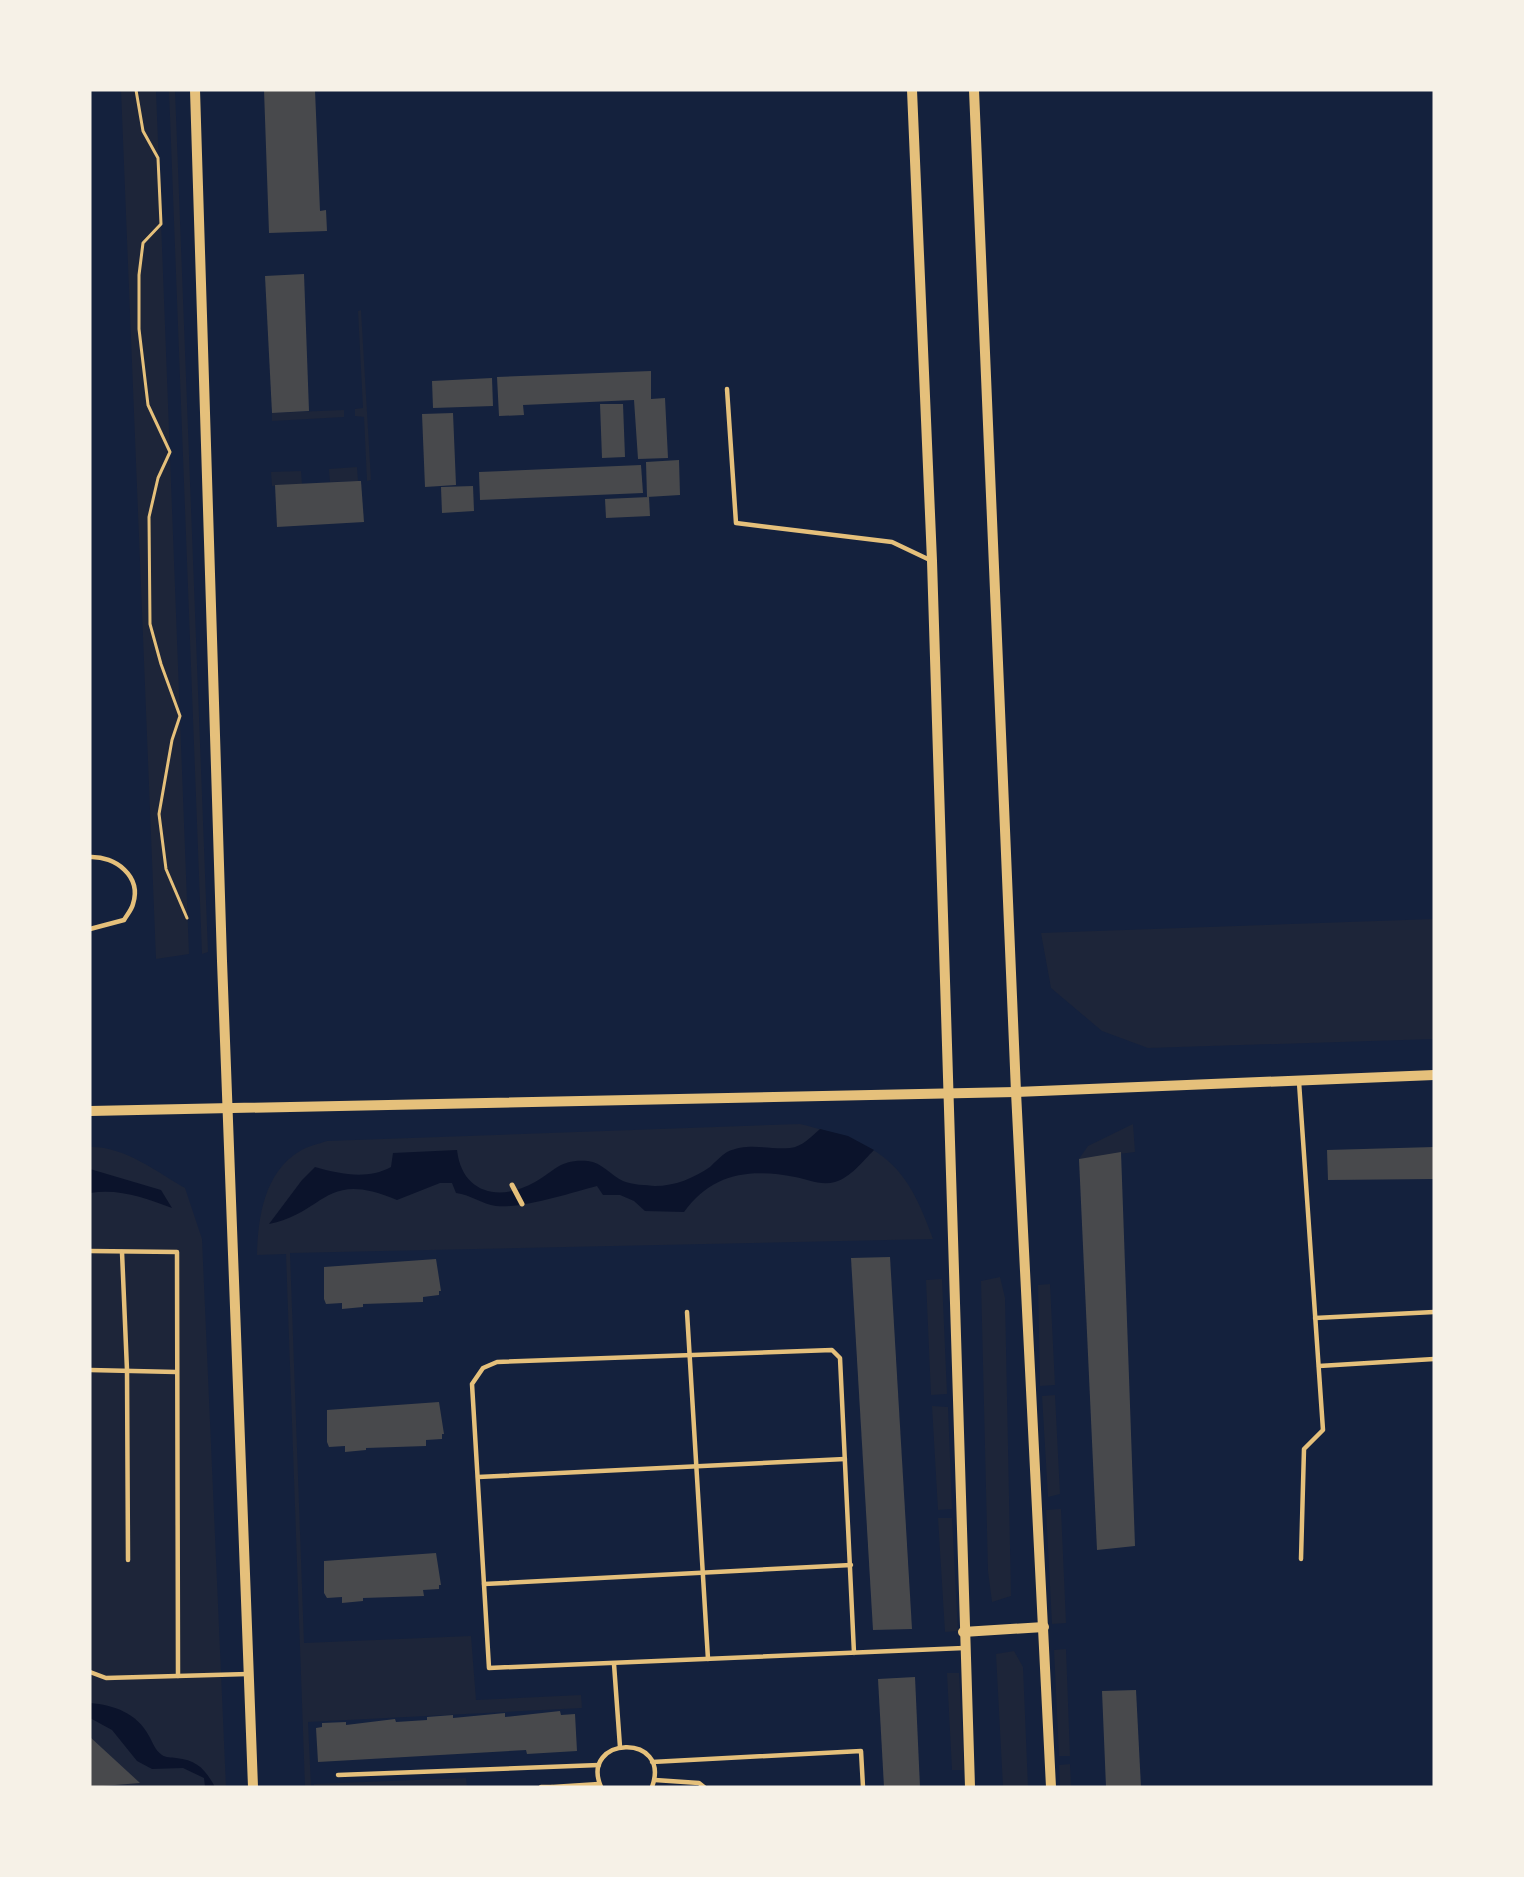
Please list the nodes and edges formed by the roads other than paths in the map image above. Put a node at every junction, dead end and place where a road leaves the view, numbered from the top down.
1 (195, 90) edge
2 (912, 90) edge
3 (974, 90) edge
4 (727, 389) dead end
5 (932, 561) junction
6 (90, 856) edge
7 (90, 929) edge
8 (1434, 1075) edge
9 (1299, 1082) junction
10 (1016, 1092) junction
11 (948, 1093) junction
12 (228, 1107) junction
13 (90, 1111) edge
14 (512, 1185) dead end
15 (522, 1204) dead end
16 (90, 1251) edge
17 (122, 1252) junction
18 (687, 1312) dead end
19 (1434, 1312) edge
20 (1315, 1318) junction
21 (689, 1355) junction
22 (1434, 1359) edge
23 (1318, 1366) junction
24 (127, 1370) junction
25 (90, 1371) edge
26 (176, 1372) junction
27 (845, 1459) junction
28 (697, 1467) junction
29 (478, 1477) junction
30 (1301, 1558) dead end
31 (128, 1560) dead end
32 (851, 1565) junction
33 (704, 1573) junction
34 (484, 1584) junction
35 (1044, 1627) junction
36 (963, 1632) junction
37 (964, 1648) junction
38 (854, 1653) junction
39 (708, 1659) junction
40 (614, 1664) junction
41 (90, 1672) edge
42 (248, 1674) junction
43 (178, 1676) junction
44 (620, 1747) junction
45 (652, 1762) junction
46 (599, 1765) junction
47 (338, 1775) dead end
48 (655, 1780) junction
49 (600, 1786) edge
50 (253, 1787) edge
51 (541, 1787) edge
52 (552, 1787) edge
53 (652, 1787) edge
54 (704, 1787) edge
55 (863, 1787) edge
56 (970, 1787) edge
57 (1051, 1787) edge

1 - 12 street
2 - 5 street
3 - 10 street
4 - 5 lane
5 - 11 street
6 - 7 lane
8 - 9 street
9 - 10 street
9 - 20 lane
10 - 11 street
10 - 35 street
11 - 12 street
11 - 36 street
12 - 13 street
12 - 42 street
14 - 15 street
16 - 17 lane
17 - 24 lane
17 - 26 lane
18 - 21 lane
19 - 20 lane
20 - 23 lane
21 - 27 lane
21 - 28 lane
21 - 29 lane
22 - 23 lane
23 - 30 lane
24 - 25 lane
24 - 26 lane
24 - 31 lane
26 - 43 lane
27 - 28 lane
27 - 32 lane
28 - 29 lane
28 - 33 lane
29 - 34 lane
32 - 33 lane
32 - 38 lane
33 - 34 lane
33 - 39 lane
34 - 40 lane
35 - 36 street
35 - 57 street
36 - 37 street
37 - 38 lane
37 - 56 street
38 - 39 lane
39 - 40 lane
40 - 44 lane
41 - 43 lane
42 - 43 lane
42 - 50 street
44 - 45 lane
44 - 46 lane
45 - 48 lane
45 - 55 lane
46 - 47 lane
46 - 49 lane
48 - 53 lane
48 - 54 lane
49 - 52 lane
51 - 52 lane

